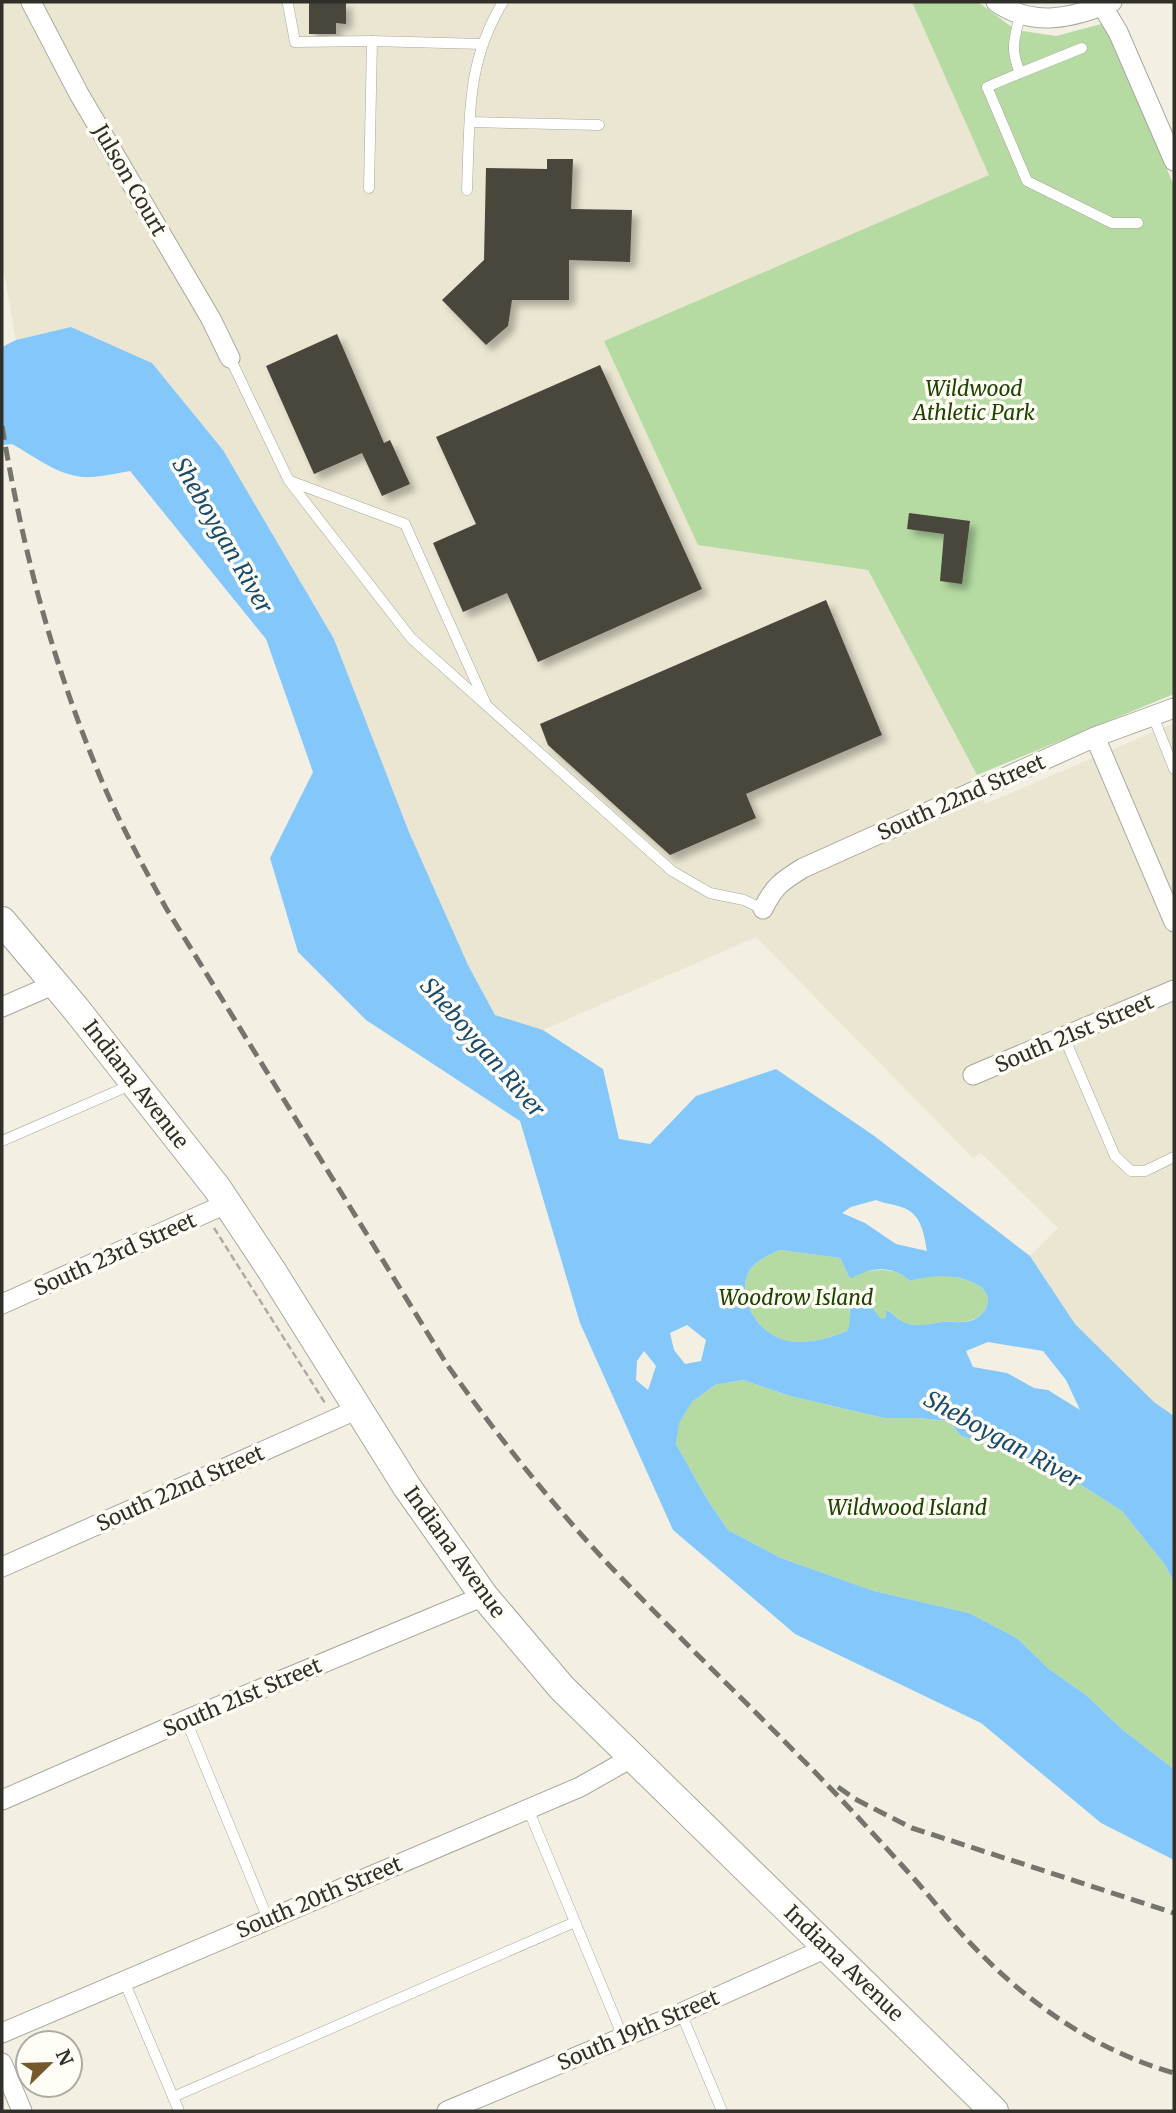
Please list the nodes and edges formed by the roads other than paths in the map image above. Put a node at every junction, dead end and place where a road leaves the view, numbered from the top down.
1 (31, 2) edge
2 (503, 2) edge
3 (996, 2) edge
4 (1105, 3) edge
5 (288, 4) dead end
6 (1020, 15) junction
7 (372, 41) junction
8 (482, 44) junction
9 (1082, 48) dead end
10 (1020, 74) junction
11 (470, 122) junction
12 (599, 125) dead end
13 (1174, 161) edge
14 (369, 188) dead end
15 (467, 190) dead end
16 (1139, 223) dead end
17 (230, 358) joint
18 (289, 481) junction
19 (486, 705) junction
20 (1174, 708) edge
21 (1153, 716) junction
22 (1095, 737) junction
23 (1174, 769) edge
24 (763, 909) joint
25 (2, 921) edge
26 (1174, 922) edge
27 (55, 984) junction
28 (1174, 990) edge
29 (2, 1007) edge
30 (1063, 1037) junction
31 (974, 1075) dead end
32 (134, 1083) junction
33 (2, 1141) edge
34 (1174, 1157) edge
35 (216, 1209) junction
36 (2, 1304) edge
37 (346, 1414) junction
38 (2, 1567) edge
39 (484, 1596) junction
40 (186, 1720) junction
41 (633, 1757) junction
42 (2, 1800) edge
43 (528, 1809) junction
44 (268, 1919) junction
45 (575, 1923) junction
46 (829, 1947) junction
47 (124, 1981) junction
48 (681, 2013) junction
49 (2, 2033) edge
50 (624, 2037) junction
51 (2, 2063) edge
52 (173, 2097) junction
53 (22, 2111) edge
54 (179, 2111) edge
55 (447, 2111) edge
56 (722, 2111) edge
57 (994, 2111) edge

1 - 17 street, Julson Court
2 - 8 lane
3 - 6 street
4 - 6 street
4 - 13 street
5 - 7 lane
6 - 10 lane
7 - 8 lane
7 - 14 lane
8 - 11 lane
9 - 10 lane
10 - 16 lane
11 - 12 lane
11 - 15 lane
17 - 18 lane
18 - 19 lane
18 - 19 lane
19 - 24 lane
20 - 21 street, South 22nd Street
21 - 22 street, South 22nd Street
21 - 23 lane
22 - 24 street, South 22nd Street
22 - 26 street
25 - 27 main road, Indiana Avenue
27 - 29 street
27 - 32 main road, Indiana Avenue
28 - 30 street, South 21st Street
30 - 31 street, South 21st Street
30 - 34 lane
32 - 33 lane
32 - 35 main road, Indiana Avenue
35 - 36 street, South 23rd Street
35 - 37 main road, Indiana Avenue
37 - 38 street, South 22nd Street
37 - 39 main road, Indiana Avenue
39 - 40 street, South 21st Street
39 - 41 main road, Indiana Avenue
40 - 42 street, South 21st Street
40 - 44 lane
41 - 43 street, South 20th Street
41 - 46 main road, Indiana Avenue
43 - 44 street, South 20th Street
43 - 45 lane
44 - 47 street, South 20th Street
45 - 50 lane
45 - 52 lane
46 - 48 street, South 19th Street
46 - 57 main road, Indiana Avenue
47 - 49 street, South 20th Street
47 - 52 lane
48 - 50 street, South 19th Street
48 - 56 lane
50 - 55 street, South 19th Street
51 - 53 street
52 - 54 lane

